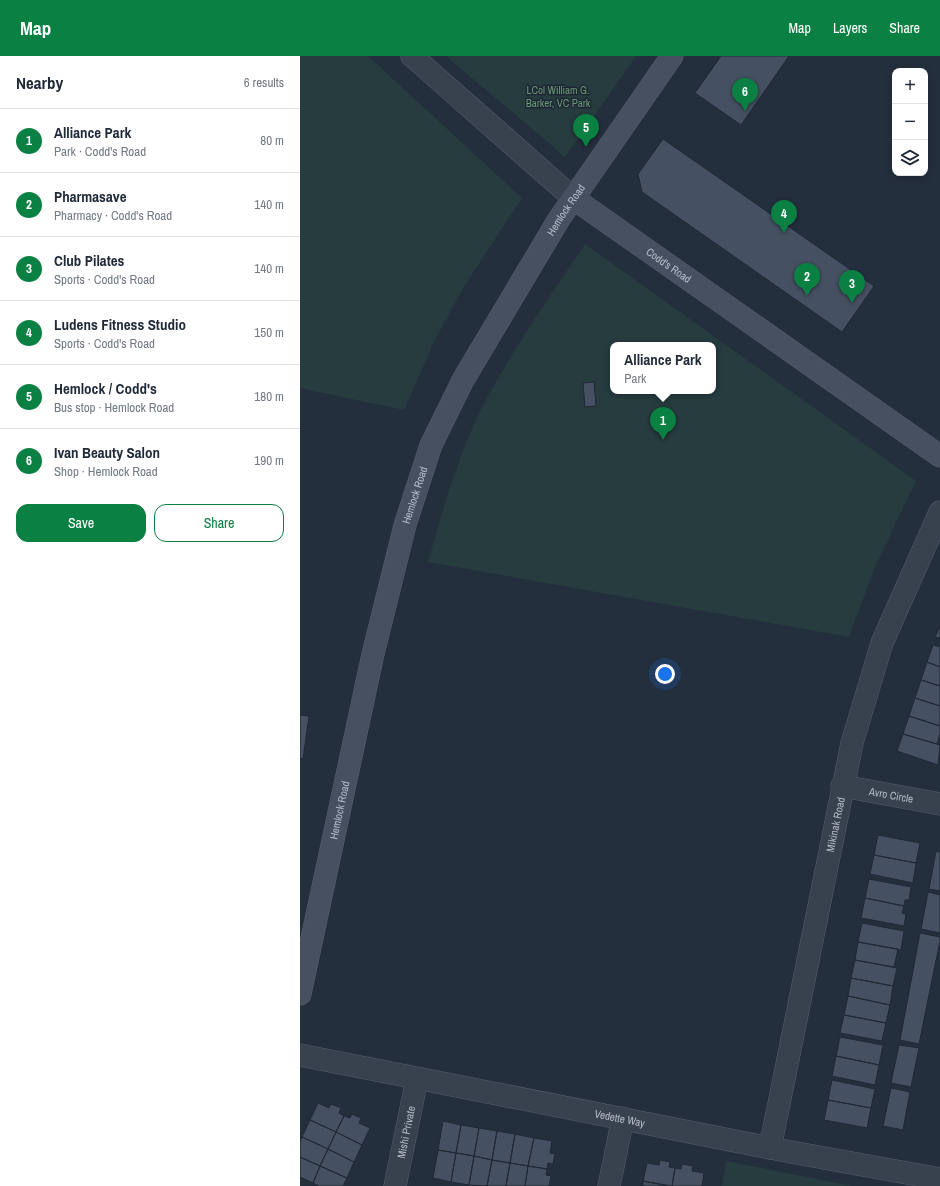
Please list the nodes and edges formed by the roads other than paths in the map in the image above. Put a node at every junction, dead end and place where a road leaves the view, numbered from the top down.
1 (412, 56) edge
2 (672, 56) edge
3 (573, 198) junction
4 (940, 456) edge
5 (940, 512) edge
6 (842, 786) junction
7 (940, 804) edge
8 (300, 994) edge
9 (300, 1055) edge
10 (417, 1079) junction
11 (623, 1118) junction
12 (770, 1148) junction
13 (940, 1180) edge
14 (395, 1186) edge
15 (609, 1186) edge

1 - 3 street, Codd's Road
2 - 3 street, Hemlock Road
3 - 4 street, Codd's Road
3 - 8 street, Hemlock Road
5 - 6 street, Mikinak Road
6 - 7 street, Avro Circle
6 - 12 street, Mikinak Road
9 - 10 street, Vedette Way
10 - 11 street, Vedette Way
10 - 14 street, Mishi Private
11 - 12 street, Vedette Way
11 - 15 street
12 - 13 street, Vedette Way

